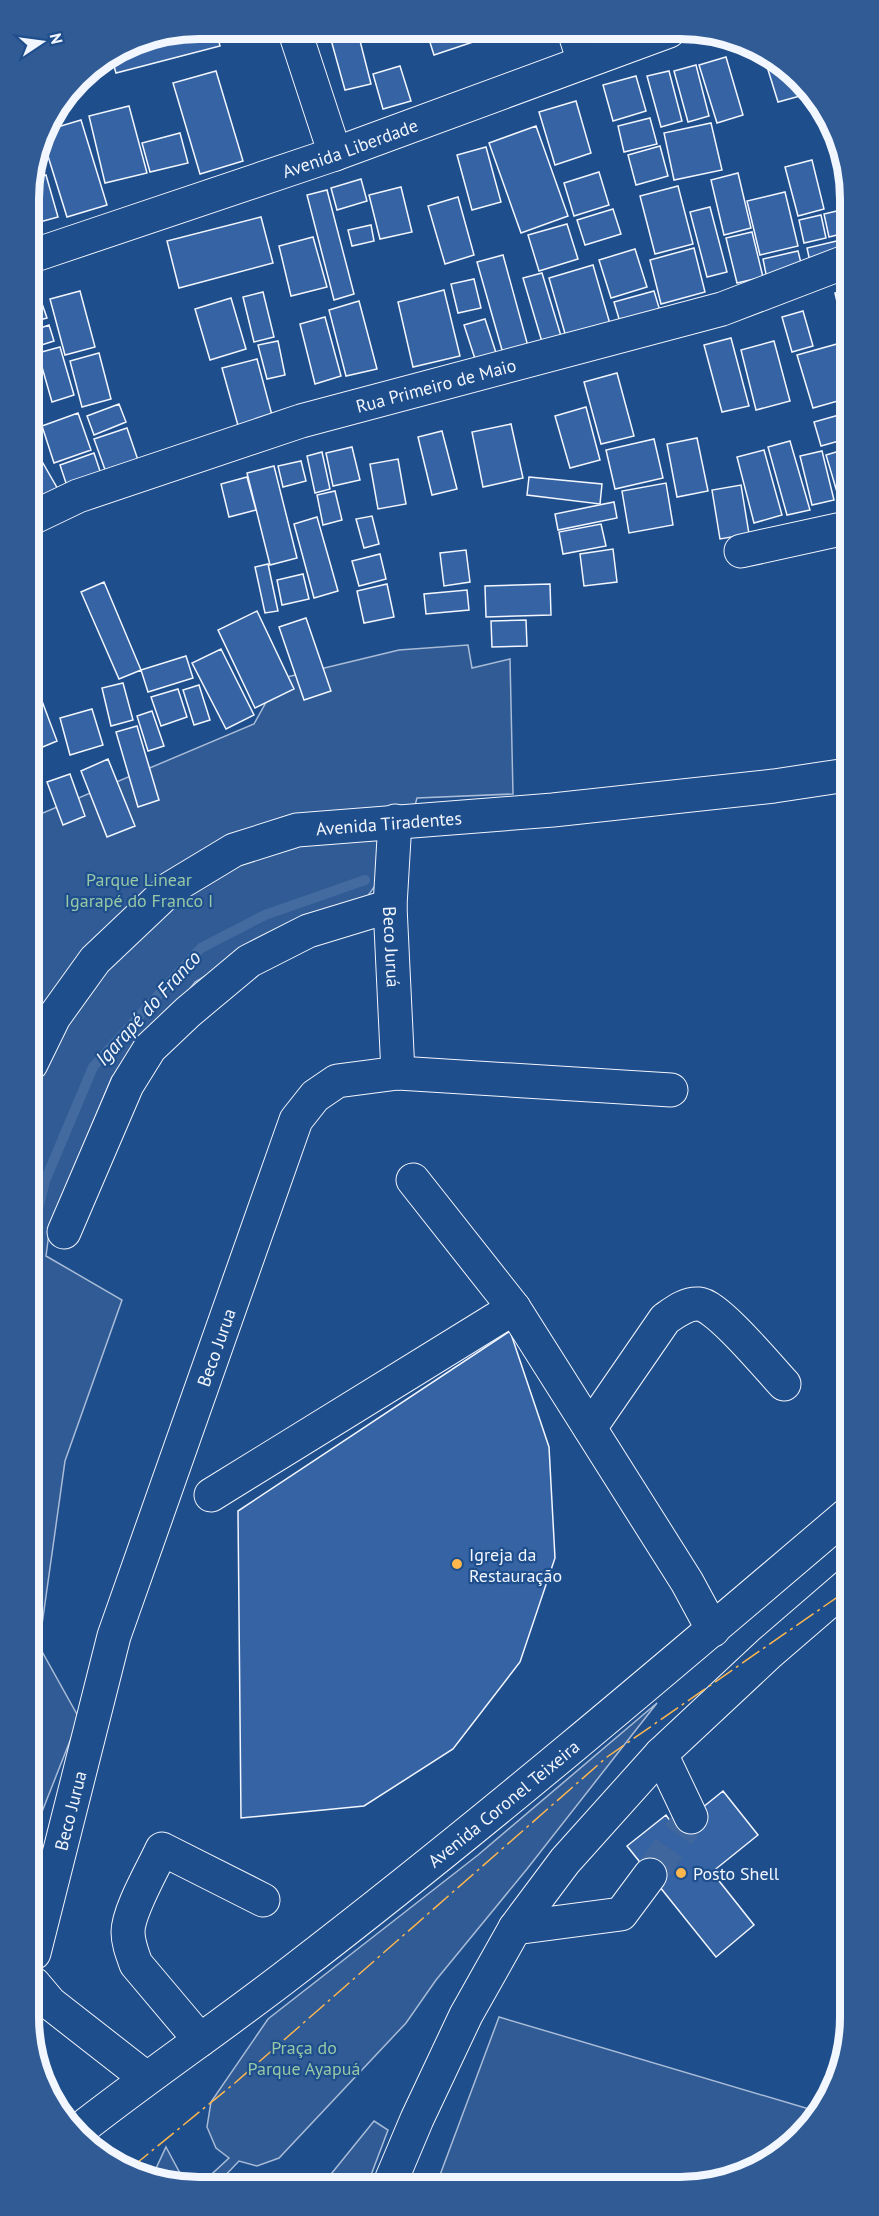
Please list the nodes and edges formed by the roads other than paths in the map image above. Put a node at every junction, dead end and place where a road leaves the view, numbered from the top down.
1 (297, 39) edge
2 (577, 39) edge
3 (649, 39) edge
4 (584, 62) junction
5 (335, 154) junction
6 (39, 254) edge
7 (840, 264) edge
8 (39, 515) edge
9 (840, 529) edge
10 (741, 551) dead end
11 (840, 776) edge
12 (395, 821) junction
13 (390, 906) junction
14 (39, 1048) edge
15 (398, 1073) junction
16 (670, 1090) dead end
17 (413, 1180) dead end
18 (64, 1232) dead end
19 (514, 1308) junction
20 (784, 1384) dead end
21 (590, 1428) junction
22 (211, 1495) dead end
23 (840, 1521) edge
24 (840, 1592) edge
25 (713, 1630) junction
26 (661, 1754) junction
27 (691, 1817) dead end
28 (650, 1875) tunnel mouth
29 (263, 1900) dead end
30 (515, 1928) junction
31 (39, 1933) edge
32 (39, 1990) edge
33 (201, 2040) junction
34 (146, 2078) junction
35 (84, 2127) edge
36 (393, 2177) edge

1 - 5 main road
2 - 4 main road
3 - 4 main road, Avenida Liberdade
4 - 5 main road, Avenida Liberdade
5 - 6 main road, Avenida Liberdade
7 - 8 main road, Rua Primeiro de Maio
9 - 10 main road
11 - 12 main road, Avenida Tiradentes
12 - 13 main road, Beco Juruá
12 - 14 main road, Avenida Tiradentes
13 - 15 main road, Beco Juruá
13 - 18 main road
15 - 16 main road, Beco Jurua
15 - 31 main road, Beco Jurua
17 - 19 main road
19 - 21 main road
19 - 22 main road
20 - 21 main road
21 - 25 main road
23 - 25 main road, Avenida Coronel Teixeira
24 - 26 main road
25 - 33 main road, Avenida Coronel Teixeira
26 - 27 main road
26 - 30 main road
28 - 30 main road
29 - 33 main road
30 - 36 main road
32 - 34 main road
33 - 34 main road, Avenida Coronel Teixeira
34 - 35 main road, Avenida Coronel Teixeira

